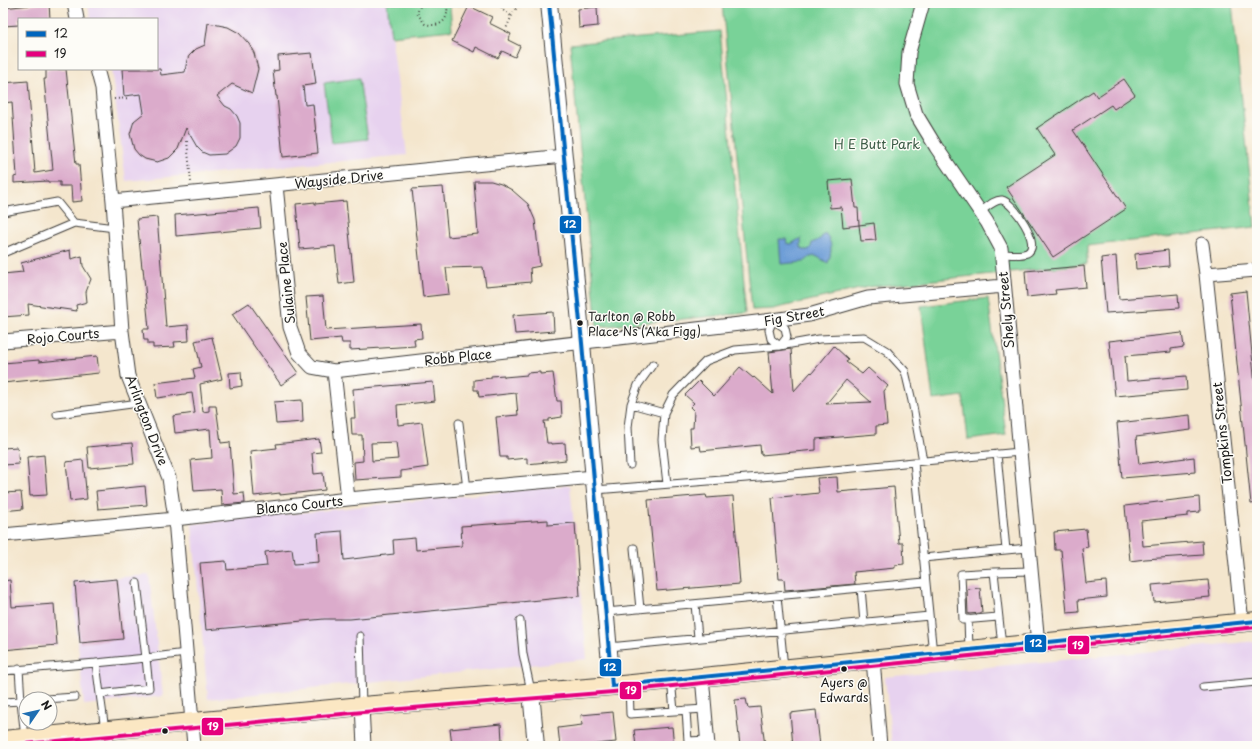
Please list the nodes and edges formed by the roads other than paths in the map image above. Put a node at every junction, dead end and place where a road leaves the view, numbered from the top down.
1 (74, 3) edge
2 (549, 3) edge
3 (923, 3) edge
4 (76, 18) edge
5 (97, 70) edge
6 (564, 156) junction
7 (276, 185) junction
8 (113, 201) junction
9 (3, 212) edge
10 (980, 212) junction
11 (74, 223) junction
12 (115, 228) junction
13 (1202, 244) dead end
14 (3, 253) edge
15 (1001, 254) junction
16 (1257, 270) edge
17 (1206, 274) junction
18 (1004, 286) junction
19 (774, 320) junction
20 (122, 331) junction
21 (3, 341) edge
22 (582, 343) junction
23 (780, 346) junction
24 (653, 364) dead end
25 (334, 371) junction
26 (139, 403) junction
27 (631, 404) junction
28 (664, 413) junction
29 (57, 414) dead end
30 (459, 423) dead end
31 (1020, 452) junction
32 (997, 454) junction
33 (923, 461) junction
34 (914, 462) junction
35 (630, 465) dead end
36 (595, 483) junction
37 (667, 484) junction
38 (467, 488) junction
39 (348, 499) junction
40 (175, 519) junction
41 (3, 535) edge
42 (634, 548) dead end
43 (1029, 548) junction
44 (1006, 550) junction
45 (923, 558) junction
46 (1032, 571) junction
47 (994, 572) junction
48 (926, 582) junction
49 (137, 583) dead end
50 (861, 588) junction
51 (777, 596) junction
52 (695, 604) junction
53 (640, 609) junction
54 (606, 612) junction
55 (929, 616) junction
56 (998, 617) junction
57 (968, 619) junction
58 (520, 620) dead end
59 (864, 622) junction
60 (1249, 622) edge
61 (780, 630) junction
62 (360, 636) dead end
63 (698, 638) junction
64 (1038, 644) junction
65 (1002, 646) junction
66 (608, 647) junction
67 (969, 650) junction
68 (186, 653) junction
69 (933, 654) junction
70 (146, 658) junction
71 (873, 659) junction
72 (96, 663) junction
73 (784, 668) junction
74 (19, 669) junction
75 (3, 671) edge
76 (702, 676) junction
77 (671, 679) junction
78 (1257, 682) edge
79 (629, 684) junction
80 (612, 686) junction
81 (1203, 687) dead end
82 (22, 691) edge
83 (531, 692) junction
84 (100, 694) junction
85 (75, 697) dead end
86 (58, 698) edge
87 (18, 701) edge
88 (3, 702) edge
89 (362, 706) junction
90 (704, 709) junction
91 (686, 710) junction
92 (674, 711) junction
93 (192, 722) junction
94 (105, 730) junction
95 (25, 731) edge
96 (3, 740) edge
97 (25, 742) edge
98 (707, 743) edge
99 (194, 746) edge
100 (364, 746) edge
101 (536, 746) edge
102 (880, 746) edge

1 - 4 street
2 - 6 street
3 - 10 street, Shely Street
5 - 8 street, Arlington Drive
6 - 7 street, Wayside Drive
6 - 22 street
7 - 8 street, Wayside Drive
7 - 25 street, Sulaine Place
8 - 12 street, Arlington Drive
9 - 11 lane
10 - 15 street, Shely Street
10 - 15 lane
11 - 12 lane
11 - 14 lane
12 - 20 street, Arlington Drive
13 - 17 street, Tompkins Street
15 - 18 street, Shely Street
16 - 17 street
17 - 60 street, Tompkins Street
18 - 19 street, Fig Street
18 - 31 street, Shely Street
19 - 22 street, Fig Street
19 - 23 lane
19 - 23 lane
20 - 21 street, Rojo Courts
20 - 26 street, Arlington Drive
22 - 25 street, Robb Place
22 - 36 street
23 - 28 lane
23 - 33 lane
24 - 27 lane
25 - 39 street
26 - 29 lane
26 - 40 street, Arlington Drive
27 - 28 lane
27 - 35 lane
28 - 37 lane
30 - 38 lane
31 - 32 lane
31 - 43 street, Shely Street
32 - 33 lane
32 - 44 lane
33 - 34 lane
34 - 37 lane
34 - 45 lane
36 - 37 lane
36 - 38 street, Blanco Courts
36 - 54 street
38 - 39 street, Blanco Courts
39 - 40 street, Blanco Courts
40 - 41 street, Blanco Courts
40 - 68 street, Arlington Drive
42 - 53 lane
43 - 44 lane
43 - 46 street, Shely Street
44 - 45 lane
45 - 48 lane
46 - 47 lane
46 - 64 street, Shely Street
47 - 56 lane
47 - 57 lane
48 - 50 lane
48 - 55 lane
49 - 70 lane
50 - 51 lane
50 - 59 lane
51 - 52 lane
51 - 61 lane
52 - 53 lane
52 - 63 lane
53 - 54 lane
54 - 66 street
55 - 59 lane
55 - 69 lane
56 - 57 lane
56 - 65 lane
57 - 67 lane
58 - 83 lane
59 - 61 lane
60 - 64 main road
61 - 63 lane
61 - 73 lane
62 - 89 lane
63 - 66 lane
64 - 65 main road
65 - 67 main road
66 - 80 street
67 - 69 main road
68 - 70 lane
68 - 93 street, Arlington Drive
69 - 71 main road
70 - 72 lane
70 - 84 lane
71 - 73 main road
71 - 102 street
72 - 74 lane
72 - 84 lane
73 - 76 main road
74 - 75 lane
74 - 82 lane
76 - 77 main road
76 - 90 street
77 - 79 main road
77 - 92 lane
78 - 81 lane
79 - 80 main road
79 - 92 lane
80 - 83 main road
83 - 89 main road
83 - 101 street
84 - 94 lane
85 - 86 lane
87 - 88 lane
89 - 93 main road
89 - 100 street
90 - 91 lane
90 - 98 street
91 - 92 lane
91 - 98 lane
93 - 94 main road
93 - 99 street, Arlington Drive
94 - 97 main road
95 - 97 lane
96 - 97 main road

